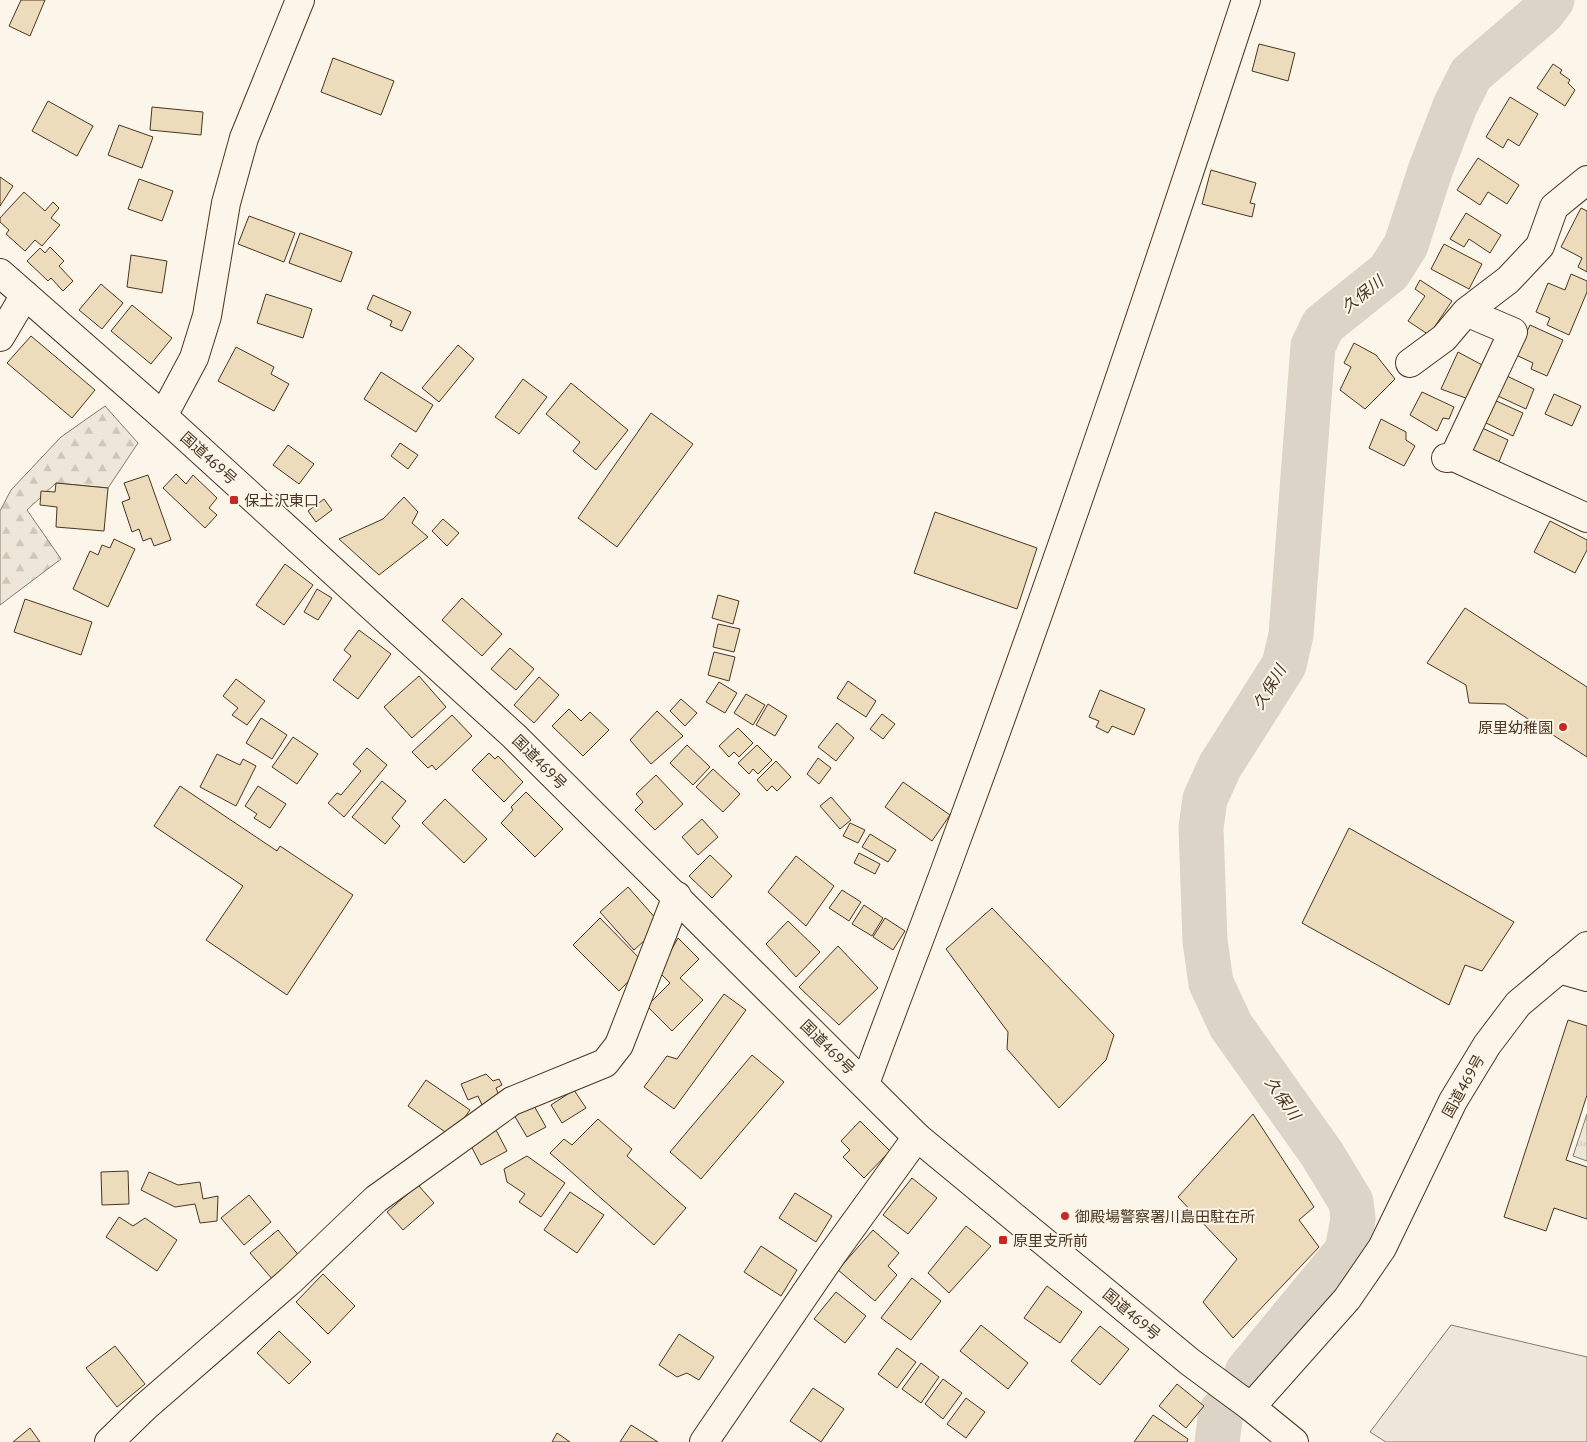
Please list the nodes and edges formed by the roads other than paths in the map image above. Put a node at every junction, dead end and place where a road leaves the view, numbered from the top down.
1 (300, 0) edge
2 (1246, 0) edge
3 (1587, 180) edge
4 (0, 273) edge
5 (25, 295) junction
6 (1466, 312) junction
7 (0, 337) edge
8 (1410, 363) dead end
9 (162, 416) junction
10 (1587, 518) edge
11 (676, 896) junction
12 (1587, 946) edge
13 (1559, 969) junction
14 (1587, 977) edge
15 (865, 1084) junction
16 (917, 1137) junction
17 (1251, 1407) junction
18 (108, 1442) edge
19 (704, 1442) edge
20 (1294, 1442) edge

1 - 9 main road
2 - 15 main road
3 - 6 main road
4 - 5 main road, 国道469号
5 - 7 main road
5 - 9 main road, 国道469号
6 - 8 main road
6 - 10 main road
9 - 11 main road, 国道469号
11 - 15 main road, 国道469号
11 - 18 main road
12 - 13 main road, 国道469号
13 - 14 main road
13 - 17 main road, 国道469号
15 - 16 main road, 国道469号
16 - 17 main road, 国道469号
16 - 19 main road
17 - 20 main road

